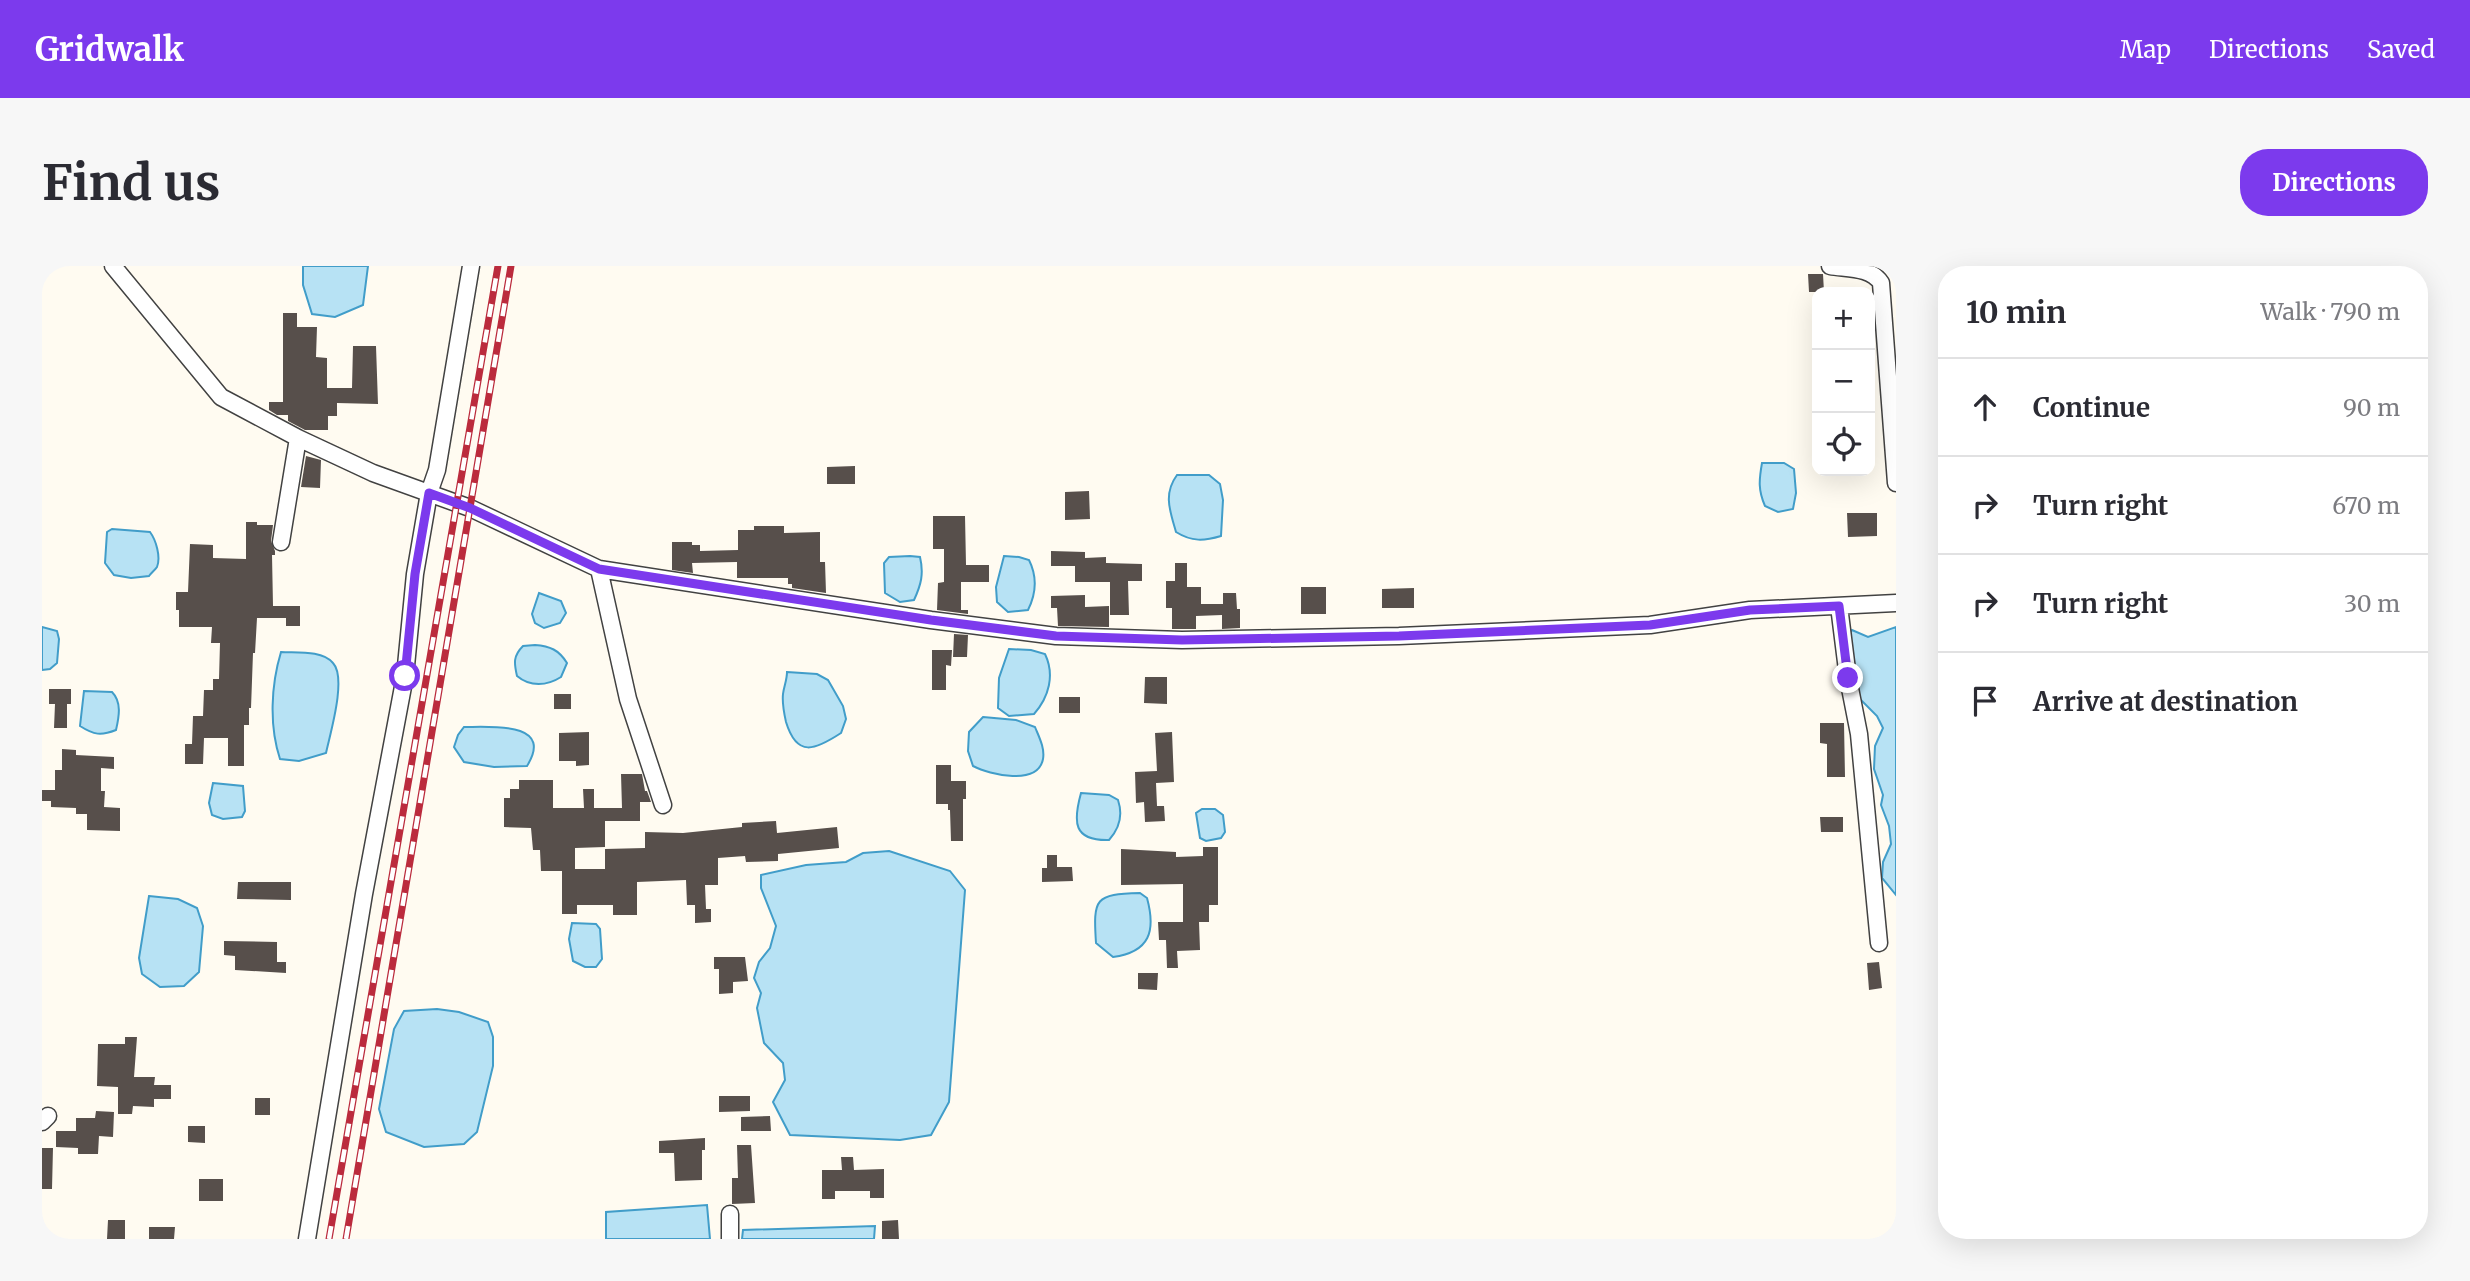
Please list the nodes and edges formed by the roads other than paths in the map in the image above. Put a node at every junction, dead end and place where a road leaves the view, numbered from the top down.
1 (113, 266) edge
2 (471, 266) edge
3 (1830, 266) edge
4 (1891, 346) edge
5 (298, 438) junction
6 (1896, 484) edge
7 (429, 493) junction
8 (281, 542) dead end
9 (599, 569) junction
10 (1896, 603) edge
11 (1839, 606) junction
12 (663, 805) dead end
13 (1879, 943) dead end
14 (730, 1214) dead end
15 (307, 1239) edge
16 (730, 1239) edge

1 - 5 street
2 - 7 street
3 - 4 street
4 - 6 street
5 - 7 street
5 - 8 street
7 - 9 street
7 - 15 street
9 - 11 street
9 - 12 street
10 - 11 street
11 - 13 street
14 - 16 street

